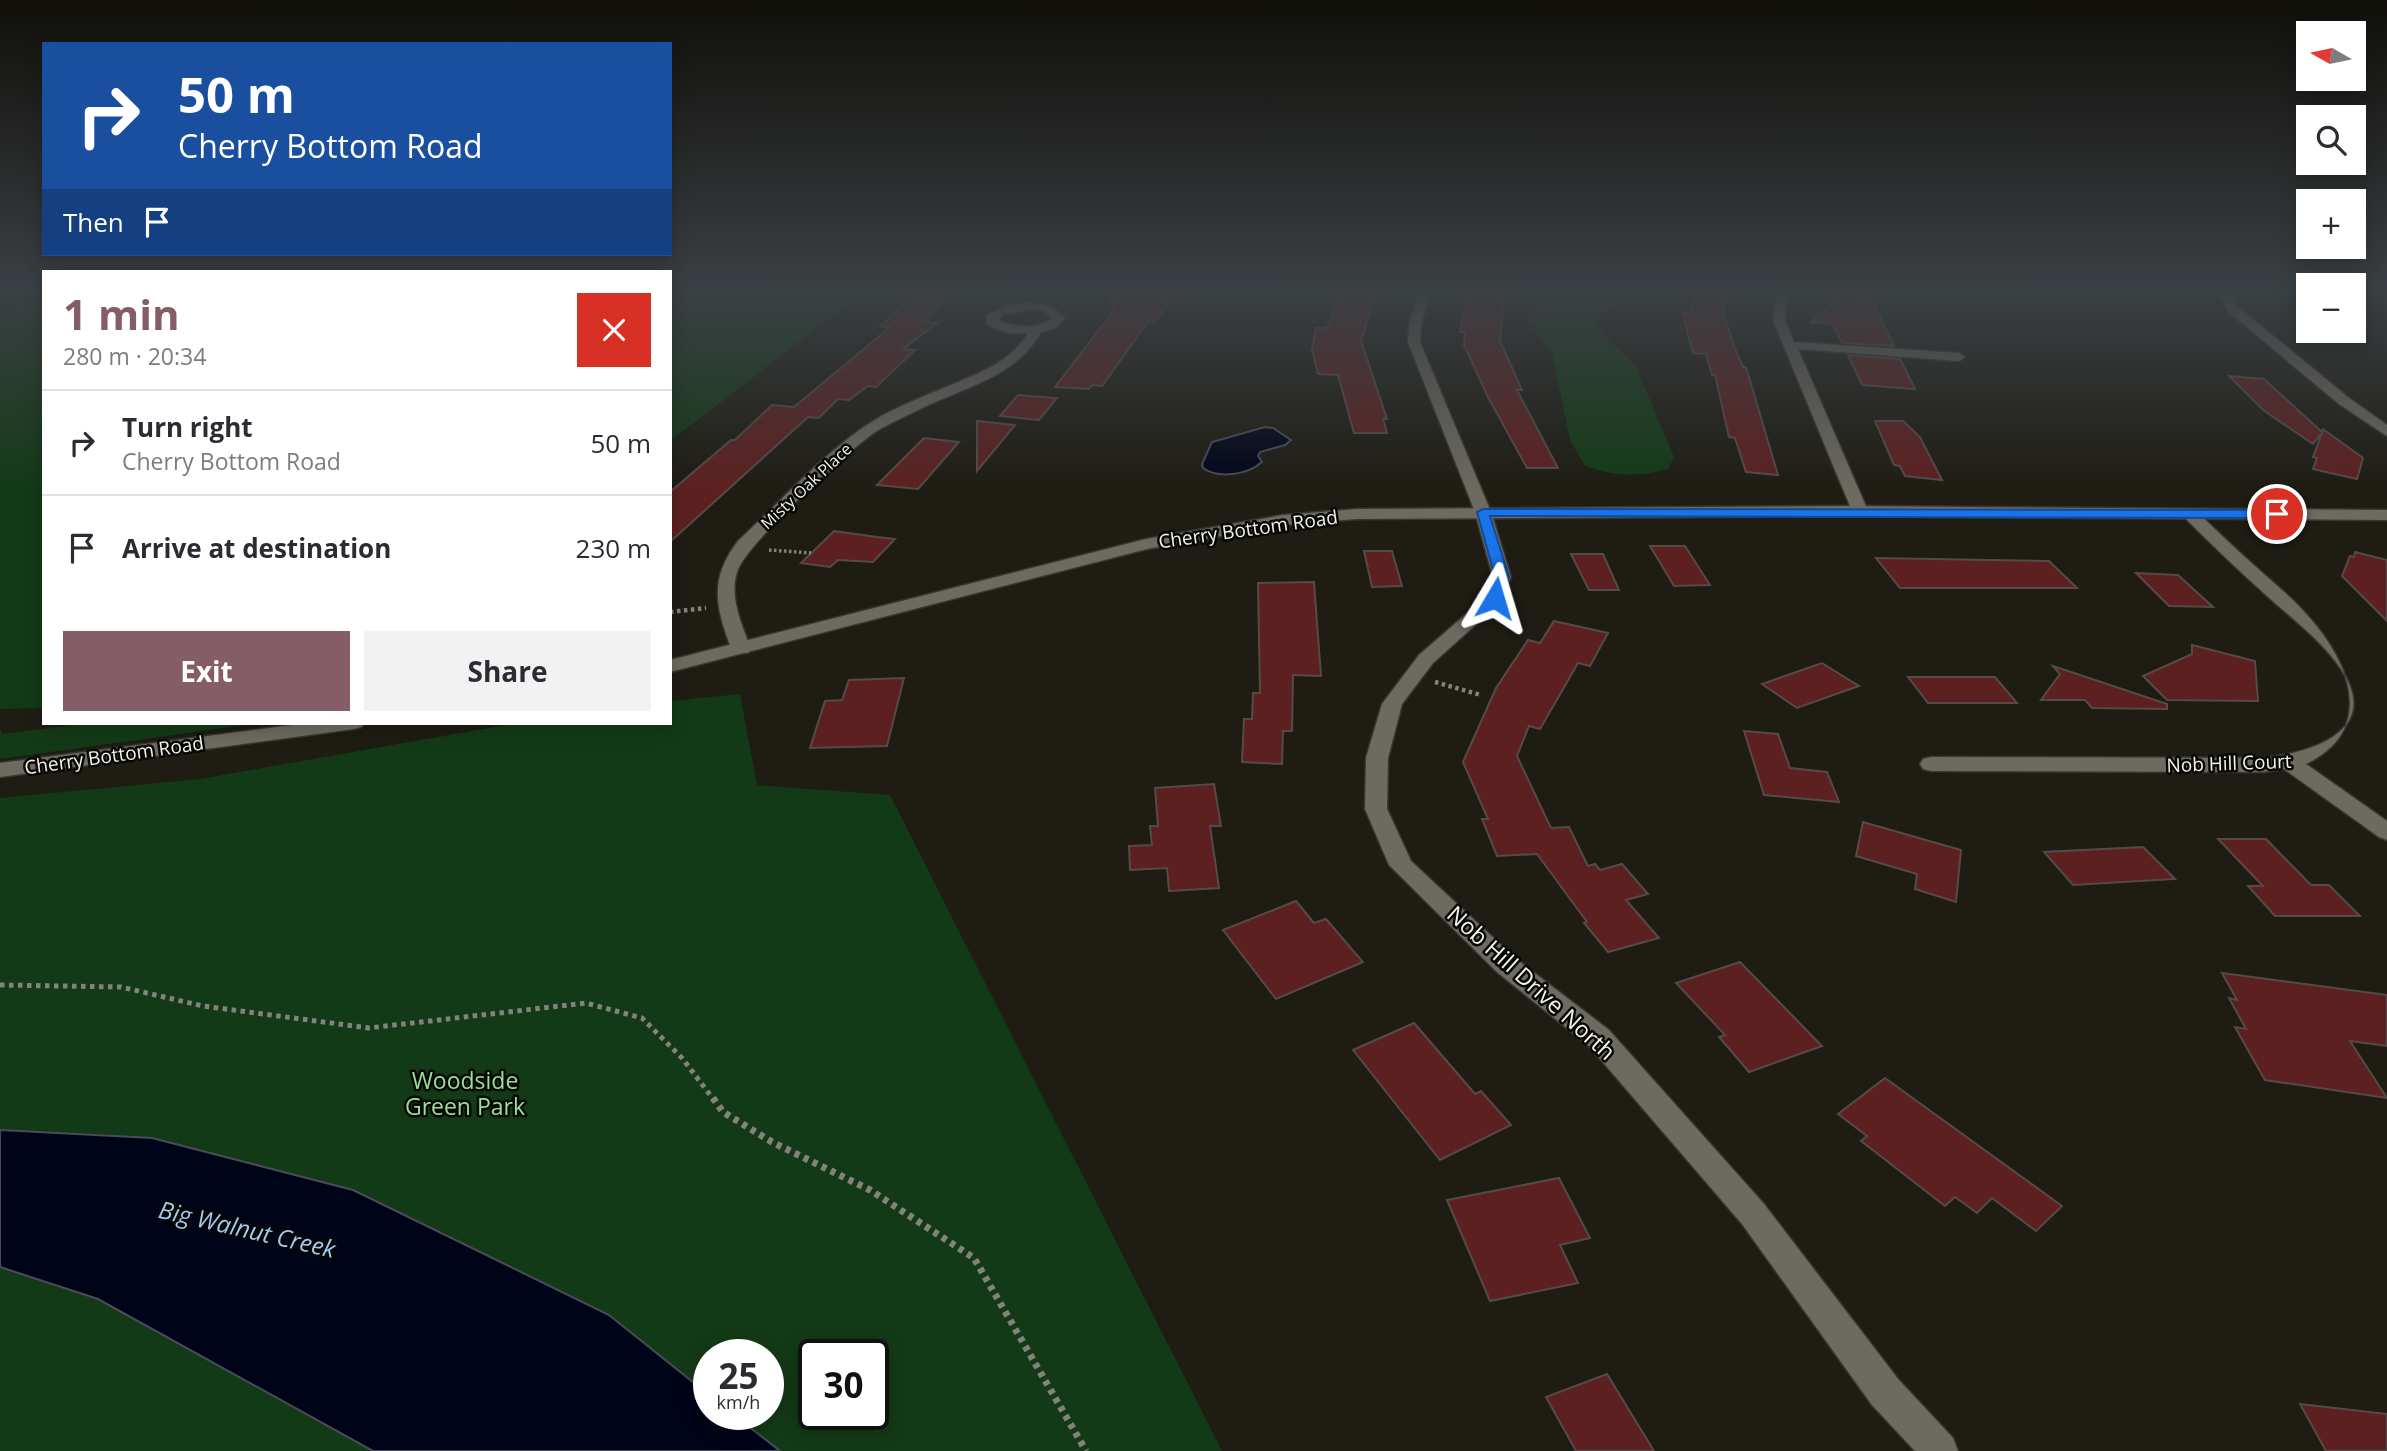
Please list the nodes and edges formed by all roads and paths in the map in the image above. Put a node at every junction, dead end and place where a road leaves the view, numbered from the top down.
1 (1014, 357) edge
2 (1421, 357) edge
3 (1795, 357) edge
4 (1955, 357) edge
5 (1959, 357) dead end
6 (2291, 357) edge
7 (2387, 432) edge
8 (1860, 511) junction
9 (1483, 512) junction
10 (2190, 514) junction
11 (2387, 514) edge
12 (740, 549) junction
13 (811, 553) dead end
14 (727, 606) junction
15 (672, 612) edge
16 (741, 649) junction
17 (672, 666) edge
18 (1413, 676) junction
19 (1481, 695) dead end
20 (339, 725) edge
21 (2290, 763) junction
22 (1931, 764) dead end
23 (0, 771) edge
24 (2387, 832) edge
25 (0, 985) edge
26 (1086, 1451) edge
27 (1940, 1451) edge

1 - 12 street, Misty Oak Place
2 - 9 street, Nob Hill Drive North
3 - 8 street
4 - 5 street
6 - 7 street
8 - 9 street, Cherry Bottom Road
8 - 10 street, Cherry Bottom Road
9 - 16 street, Cherry Bottom Road
9 - 18 street, Nob Hill Drive North
10 - 11 street, Cherry Bottom Road
10 - 21 street, Nob Hill Court
12 - 13 path
12 - 14 street, Misty Oak Place
14 - 15 path
14 - 16 street, Misty Oak Place
16 - 17 street, Cherry Bottom Road
18 - 19 path
18 - 27 street, Nob Hill Drive North
20 - 23 street, Cherry Bottom Road
21 - 22 street, Nob Hill Court
21 - 24 street
25 - 26 path

